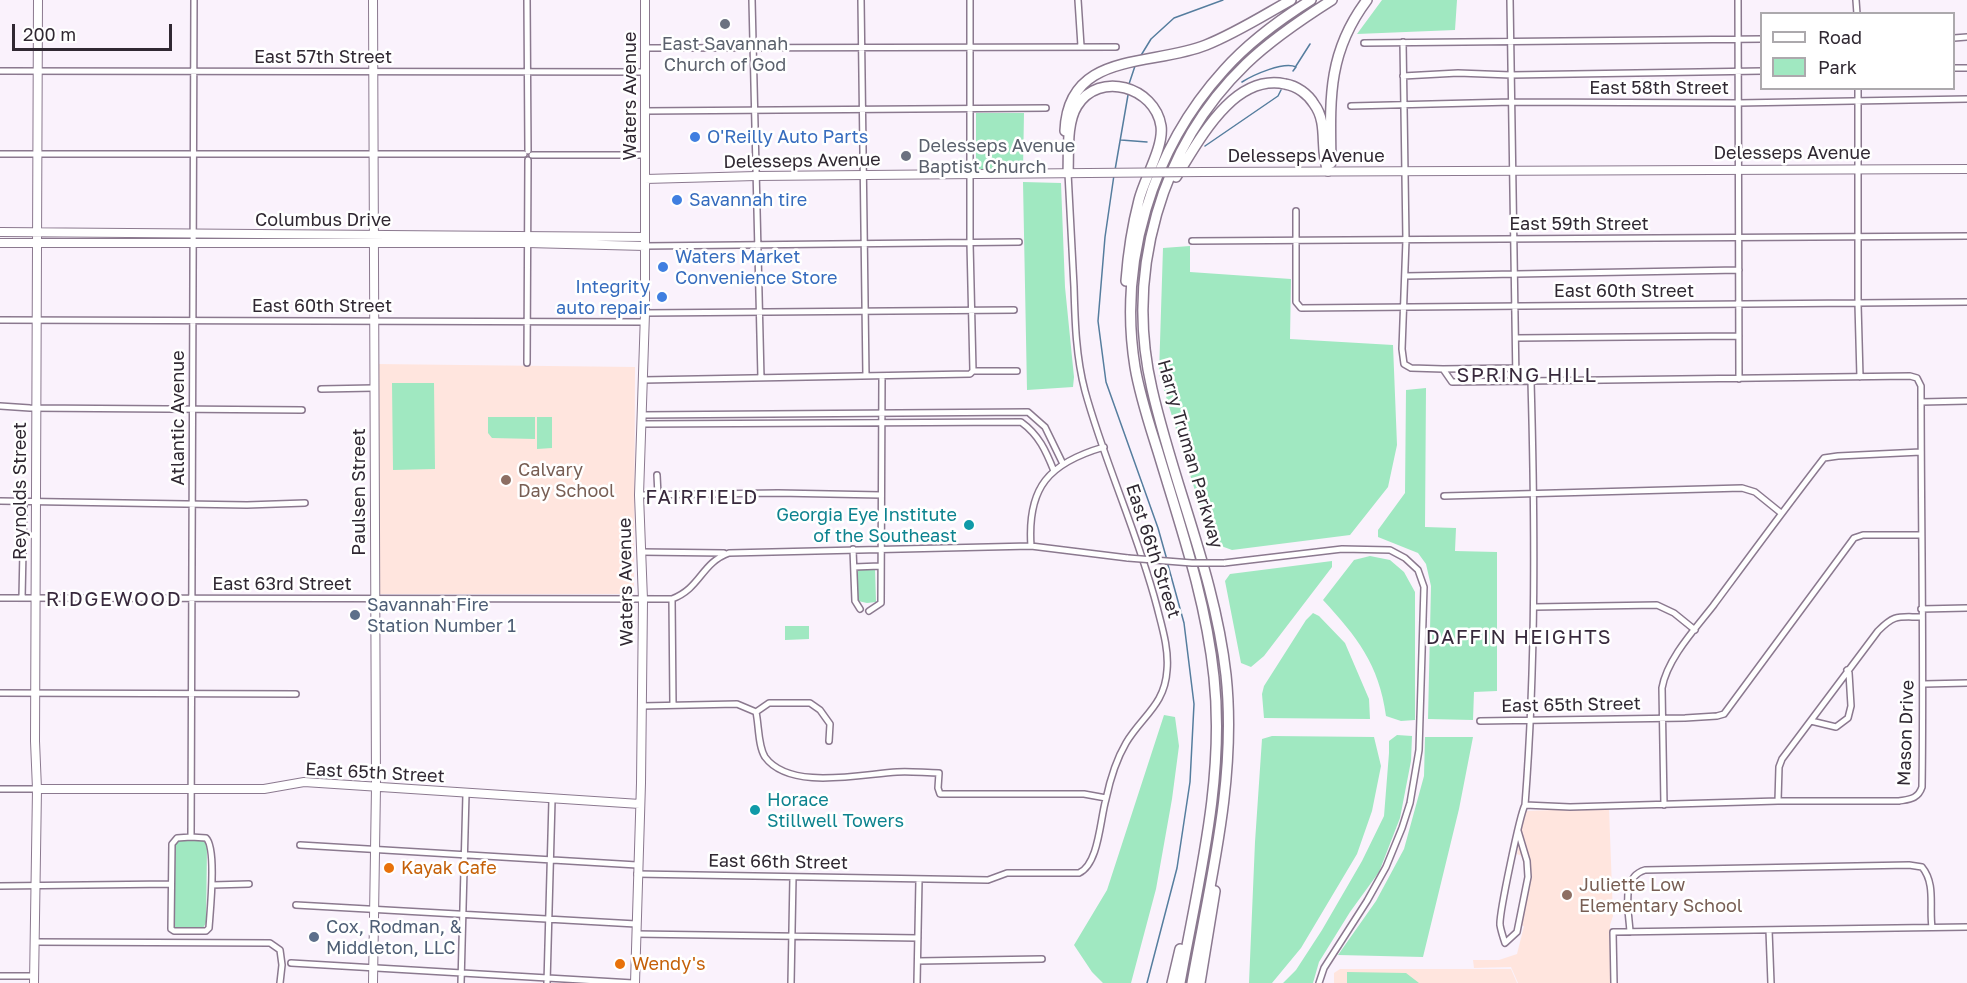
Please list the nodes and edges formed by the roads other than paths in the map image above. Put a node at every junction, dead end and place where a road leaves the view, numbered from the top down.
1 (38, 0) edge
2 (194, 0) edge
3 (373, 0) edge
4 (527, 0) edge
5 (645, 0) edge
6 (752, 0) edge
7 (861, 0) edge
8 (970, 0) edge
9 (1078, 0) edge
10 (1292, 0) edge
11 (1311, 0) edge
12 (1332, 0) edge
13 (1367, 0) edge
14 (1510, 0) edge
15 (1738, 0) edge
16 (1737, 39) junction
17 (1760, 39) edge
18 (1403, 42) junction
19 (1509, 42) junction
20 (1364, 43) dead end
21 (1081, 46) junction
22 (1116, 46) dead end
23 (862, 47) junction
24 (970, 47) junction
25 (646, 48) junction
26 (753, 48) junction
27 (39, 70) junction
28 (0, 71) edge
29 (193, 71) junction
30 (1737, 71) junction
31 (1760, 71) edge
32 (372, 72) junction
33 (528, 72) junction
34 (646, 72) junction
35 (1511, 75) junction
36 (1403, 76) junction
37 (1858, 90) edge
38 (1967, 99) edge
39 (1858, 101) junction
40 (1512, 102) junction
41 (1738, 103) junction
42 (1351, 106) dead end
43 (1404, 106) junction
44 (1046, 108) dead end
45 (971, 109) junction
46 (755, 110) junction
47 (863, 110) junction
48 (645, 111) junction
49 (193, 153) junction
50 (0, 154) edge
51 (39, 154) junction
52 (372, 155) junction
53 (528, 155) junction
54 (645, 155) junction
55 (1858, 168) junction
56 (1737, 169) junction
57 (1967, 169) edge
58 (1513, 170) junction
59 (1328, 171) junction
60 (1405, 171) junction
61 (1068, 173) junction
62 (864, 175) junction
63 (971, 175) junction
64 (756, 176) junction
65 (645, 179) junction
66 (1296, 211) dead end
67 (0, 232) edge
68 (37, 232) junction
69 (1151, 234) junction
70 (1967, 236) edge
71 (1859, 237) junction
72 (193, 238) junction
73 (1739, 238) junction
74 (374, 239) junction
75 (1296, 239) junction
76 (527, 240) junction
77 (1406, 240) junction
78 (1514, 240) junction
79 (1192, 241) dead end
80 (645, 242) junction
81 (1019, 242) dead end
82 (0, 243) edge
83 (37, 243) junction
84 (970, 243) junction
85 (865, 244) junction
86 (758, 246) junction
87 (1739, 270) junction
88 (1514, 274) junction
89 (1405, 276) junction
90 (1967, 302) edge
91 (1858, 304) junction
92 (1739, 305) junction
93 (1515, 306) junction
94 (1404, 307) junction
95 (866, 310) junction
96 (972, 310) junction
97 (1014, 310) dead end
98 (759, 311) junction
99 (644, 317) junction
100 (0, 320) edge
101 (36, 320) junction
102 (193, 320) junction
103 (374, 321) junction
104 (527, 321) junction
105 (1739, 336) junction
106 (1516, 338) junction
107 (527, 363) dead end
108 (1135, 367) junction
109 (1516, 368) junction
110 (1443, 369) junction
111 (973, 371) junction
112 (1017, 371) dead end
113 (866, 376) junction
114 (882, 376) junction
115 (1860, 377) junction
116 (761, 378) junction
117 (1739, 379) junction
118 (643, 380) junction
119 (1516, 381) junction
120 (1531, 381) junction
121 (374, 388) junction
122 (321, 389) dead end
123 (1967, 401) edge
124 (1921, 402) junction
125 (0, 406) edge
126 (35, 408) junction
127 (193, 410) junction
128 (302, 410) dead end
129 (1014, 411) junction
130 (760, 413) junction
131 (881, 413) junction
132 (642, 415) junction
133 (881, 422) junction
134 (1014, 422) junction
135 (761, 423) junction
136 (642, 424) junction
137 (1104, 447) junction
138 (1921, 452) junction
139 (1063, 464) junction
140 (1054, 471) junction
141 (657, 475) dead end
142 (639, 495) junction
143 (658, 495) junction
144 (881, 495) junction
145 (1534, 495) junction
146 (1444, 496) dead end
147 (0, 501) edge
148 (24, 503) junction
149 (35, 503) junction
150 (192, 503) junction
151 (305, 503) dead end
152 (1781, 513) junction
153 (1921, 535) junction
154 (1031, 546) junction
155 (853, 549) junction
156 (880, 549) junction
157 (641, 552) junction
158 (729, 553) junction
159 (880, 566) junction
160 (854, 567) junction
161 (0, 598) edge
162 (22, 598) junction
163 (35, 598) junction
164 (192, 599) junction
165 (375, 599) junction
166 (672, 599) junction
167 (643, 600) junction
168 (1535, 607) junction
169 (1967, 608) edge
170 (860, 609) dead end
171 (1921, 609) junction
172 (869, 611) dead end
173 (1921, 617) junction
174 (1695, 630) junction
175 (1847, 670) junction
176 (1967, 683) edge
177 (1924, 684) junction
178 (0, 693) edge
179 (35, 693) junction
180 (192, 694) junction
181 (296, 694) dead end
182 (674, 705) junction
183 (642, 706) junction
184 (756, 712) junction
185 (1662, 718) junction
186 (1480, 721) dead end
187 (1532, 721) junction
188 (1811, 722) junction
189 (830, 741) dead end
190 (1228, 754) junction
191 (376, 786) junction
192 (0, 789) edge
193 (37, 789) junction
194 (190, 789) junction
195 (466, 794) junction
196 (1106, 798) junction
197 (552, 800) junction
198 (1778, 801) junction
199 (640, 804) junction
200 (1525, 805) junction
201 (1664, 805) junction
202 (1518, 831) junction
203 (191, 837) junction
204 (300, 845) dead end
205 (376, 850) junction
206 (464, 855) junction
207 (550, 860) junction
208 (638, 865) junction
209 (637, 874) junction
210 (794, 877) junction
211 (919, 880) junction
212 (1198, 882) junction
213 (171, 884) junction
214 (249, 884) dead end
215 (35, 885) junction
216 (212, 885) junction
217 (0, 886) edge
218 (296, 906) dead end
219 (374, 909) junction
220 (463, 914) junction
221 (549, 918) junction
222 (636, 924) junction
223 (1932, 927) junction
224 (1967, 927) edge
225 (1769, 930) junction
226 (1630, 932) junction
227 (636, 934) junction
228 (792, 936) junction
229 (918, 938) junction
230 (34, 942) junction
231 (1042, 959) dead end
232 (918, 961) junction
233 (291, 963) dead end
234 (373, 968) junction
235 (461, 974) junction
236 (0, 976) edge
237 (34, 980) edge
238 (547, 980) edge
239 (280, 983) edge
240 (373, 983) edge
241 (461, 983) edge
242 (634, 983) edge
243 (791, 983) edge
244 (917, 983) edge
245 (1172, 983) edge
246 (1180, 983) edge
247 (1192, 983) edge
248 (1200, 983) edge
249 (1319, 983) edge
250 (1614, 983) edge
251 (1771, 983) edge

1 - 27 street, Reynolds Street
2 - 29 street, Atlantic Avenue
3 - 32 street, Paulsen Street
4 - 33 street
5 - 25 street, Waters Avenue
6 - 26 street
7 - 23 street
8 - 24 street
9 - 21 street
10 - 61 highway
11 - 108 highway, Harry Truman Parkway
12 - 69 highway, Harry Truman Parkway
13 - 59 highway
14 - 19 street
15 - 16 street
16 - 17 street
16 - 19 street
16 - 30 street
18 - 19 street
18 - 20 street
18 - 36 street
19 - 35 street
21 - 22 street
21 - 24 street
23 - 24 street
23 - 26 street
23 - 47 street
24 - 45 street
25 - 26 street
25 - 34 street, Waters Avenue
26 - 46 street
27 - 28 street, East 57th Street
27 - 29 street, East 57th Street
27 - 51 street, Reynolds Street
29 - 32 street, East 57th Street
29 - 49 street, Atlantic Avenue
30 - 31 street
30 - 35 street
30 - 41 street
32 - 33 street, East 57th Street
32 - 52 street, Paulsen Street
33 - 34 street, East 57th Street
33 - 53 street
34 - 48 street, Waters Avenue
35 - 36 street
35 - 40 street
36 - 43 street
37 - 39 street
38 - 39 street, East 58th Street
39 - 41 street, East 58th Street
39 - 55 street
40 - 41 street, East 58th Street
40 - 43 street, East 58th Street
40 - 58 street
41 - 56 street
42 - 43 street, East 58th Street
43 - 60 street
44 - 45 street
45 - 47 street
45 - 63 street
46 - 47 street
46 - 48 street
46 - 64 street
47 - 62 street
48 - 54 street, Waters Avenue
49 - 51 street
49 - 52 street
49 - 72 street, Atlantic Avenue
50 - 51 street
51 - 68 street, Reynolds Street
52 - 53 street
52 - 74 street, Paulsen Street
53 - 54 street
53 - 76 street
54 - 65 street, Waters Avenue
55 - 56 street, Delesseps Avenue
55 - 57 street, Delesseps Avenue
55 - 71 street
56 - 58 street, Delesseps Avenue
56 - 73 street
58 - 60 street, Delesseps Avenue
58 - 78 street
59 - 60 street, Delesseps Avenue
59 - 61 street, Delesseps Avenue, bridge
59 - 69 highway
60 - 77 street
61 - 63 street, Delesseps Avenue
61 - 108 highway
61 - 137 street, East 66th Street
62 - 63 street, Delesseps Avenue
62 - 64 street, Delesseps Avenue
62 - 85 street
63 - 84 street
64 - 65 street, Delesseps Avenue
64 - 86 street
65 - 80 street, Waters Avenue
66 - 75 street
67 - 68 street, Columbus Drive
68 - 72 street, Columbus Drive
68 - 83 street, Reynolds Street
69 - 190 highway, Harry Truman Parkway
70 - 71 street, East 59th Street
71 - 73 street, East 59th Street
71 - 91 street
72 - 74 street, Columbus Drive
72 - 83 street, Columbus Drive
72 - 102 street, Atlantic Avenue
73 - 78 street, East 59th Street
73 - 87 street
74 - 76 street, Columbus Drive
74 - 103 street, Paulsen Street
75 - 77 street, East 59th Street
75 - 79 street, East 59th Street
75 - 94 street, East 60th Street
76 - 80 street, Columbus Drive
76 - 104 street
77 - 78 street, East 59th Street
77 - 89 street
78 - 88 street
80 - 86 street
80 - 99 street, Waters Avenue
81 - 84 street
82 - 83 street, Columbus Drive
83 - 101 street, Reynolds Street
84 - 85 street
84 - 96 street
85 - 86 street
85 - 95 street
86 - 98 street
87 - 88 street
87 - 92 street
88 - 89 street
88 - 93 street
89 - 94 street
90 - 91 street, East 60th Street
91 - 92 street, East 60th Street
91 - 115 street
92 - 93 street, East 60th Street
92 - 105 street
93 - 94 street, East 60th Street
93 - 106 street
94 - 110 street
95 - 96 street, East 60th Street
95 - 98 street, East 60th Street
95 - 113 street
96 - 97 street, East 60th Street
96 - 111 street
98 - 99 street, East 60th Street
98 - 116 street
99 - 104 street, East 60th Street
99 - 118 street, Waters Avenue
100 - 101 street, East 60th Street
101 - 102 street, East 60th Street
101 - 126 street, Reynolds Street
102 - 103 street, East 60th Street
102 - 127 street, Atlantic Avenue
103 - 104 street, East 60th Street
103 - 121 street, Paulsen Street
104 - 107 street
105 - 106 street
105 - 117 street
106 - 109 street
108 - 212 highway, Harry Truman Parkway
109 - 110 street
109 - 119 street
110 - 119 street
111 - 112 street
111 - 114 street
113 - 114 street
113 - 116 street
114 - 131 street
115 - 117 street
115 - 124 street, Mason Drive
116 - 118 street
117 - 120 street
118 - 132 street, Waters Avenue
119 - 120 street
120 - 145 street
121 - 122 street
121 - 165 street, Paulsen Street
123 - 124 street
124 - 138 street, Mason Drive
125 - 126 street
126 - 127 street
126 - 149 street, Reynolds Street
127 - 128 street
127 - 150 street, Atlantic Avenue
129 - 131 street
129 - 134 street
129 - 139 street
130 - 131 street
130 - 132 street
130 - 135 street
131 - 133 street
132 - 136 street, Waters Avenue
133 - 134 street
133 - 135 street
133 - 144 street
134 - 140 street
135 - 136 street
136 - 142 street, Waters Avenue
137 - 139 street
137 - 196 street, East 66th Street
138 - 152 street
138 - 153 street, Mason Drive
139 - 140 street
140 - 154 street
141 - 143 street
142 - 143 street
142 - 157 street, Waters Avenue
143 - 144 street
144 - 156 street
145 - 146 street
145 - 152 street
145 - 168 street
147 - 148 street
148 - 149 street
148 - 162 street
149 - 150 street
149 - 163 street, Reynolds Street
150 - 151 street
150 - 164 street, Atlantic Avenue
152 - 174 street
153 - 171 street, Mason Drive
153 - 185 street, East 65th Street
154 - 156 street
154 - 249 street, bridge
155 - 156 street
155 - 158 street
155 - 160 street
156 - 159 street
157 - 158 street
157 - 167 street, Waters Avenue
158 - 166 street
159 - 160 street
159 - 172 street
160 - 170 street
161 - 162 street, East 63rd Street
162 - 163 street, East 63rd Street
163 - 164 street, East 63rd Street
163 - 179 street, Reynolds Street
164 - 165 street, East 63rd Street
164 - 180 street, Atlantic Avenue
165 - 167 street, East 63rd Street
165 - 191 street, Paulsen Street
166 - 167 street, East 63rd Street
166 - 182 street
167 - 183 street, Waters Avenue
168 - 174 street
168 - 187 street
169 - 171 street
171 - 173 street, Mason Drive
173 - 175 street
173 - 177 street, Mason Drive
174 - 185 street
175 - 188 street
175 - 188 street
176 - 177 street
177 - 198 street, Mason Drive
178 - 179 street
179 - 180 street
179 - 193 street, Reynolds Street
180 - 181 street
180 - 194 street, Atlantic Avenue
182 - 183 street
182 - 184 street
183 - 199 street, Waters Avenue
184 - 189 street
184 - 196 street
185 - 187 street, East 65th Street
185 - 201 street
186 - 187 street, East 65th Street
187 - 200 street
188 - 198 street
190 - 247 highway, Harry Truman Parkway
190 - 248 highway
191 - 194 street, East 65th Street
191 - 195 street, East 65th Street
191 - 205 street, Paulsen Street
192 - 193 street, East 65th Street
193 - 194 street, East 65th Street
193 - 215 street, Reynolds Street
194 - 203 street, Atlantic Avenue
195 - 197 street, East 65th Street
195 - 206 street
196 - 211 street, East 66th Street
197 - 199 street, East 65th Street
197 - 207 street
198 - 201 street, Mason Drive
199 - 208 street, Waters Avenue
200 - 201 street, Mason Drive
200 - 202 street
202 - 202 street
203 - 213 street
203 - 216 street
204 - 205 street
205 - 206 street
205 - 219 street, Paulsen Street
206 - 207 street
206 - 220 street
207 - 208 street
207 - 221 street
208 - 209 street, Waters Avenue
209 - 210 street, East 66th Street
209 - 222 street, Waters Avenue
210 - 211 street, East 66th Street
210 - 228 street
211 - 229 street
212 - 245 highway
212 - 246 highway, Harry Truman Parkway
213 - 215 street
213 - 216 street
214 - 216 street
215 - 217 street
215 - 230 street, Reynolds Street
218 - 219 street
219 - 220 street
219 - 234 street, Paulsen Street
220 - 221 street
220 - 235 street
221 - 222 street
221 - 238 street
222 - 227 street, Waters Avenue
223 - 224 street
223 - 225 street
223 - 226 street
225 - 226 street
225 - 251 street
226 - 250 street
227 - 228 street
227 - 242 street, Waters Avenue
228 - 229 street
228 - 243 street
229 - 232 street
230 - 237 street, Reynolds Street
230 - 239 street
231 - 232 street
232 - 244 street
233 - 234 street
234 - 235 street
234 - 240 street, Paulsen Street
235 - 238 street
235 - 241 street
236 - 237 street
238 - 242 street

